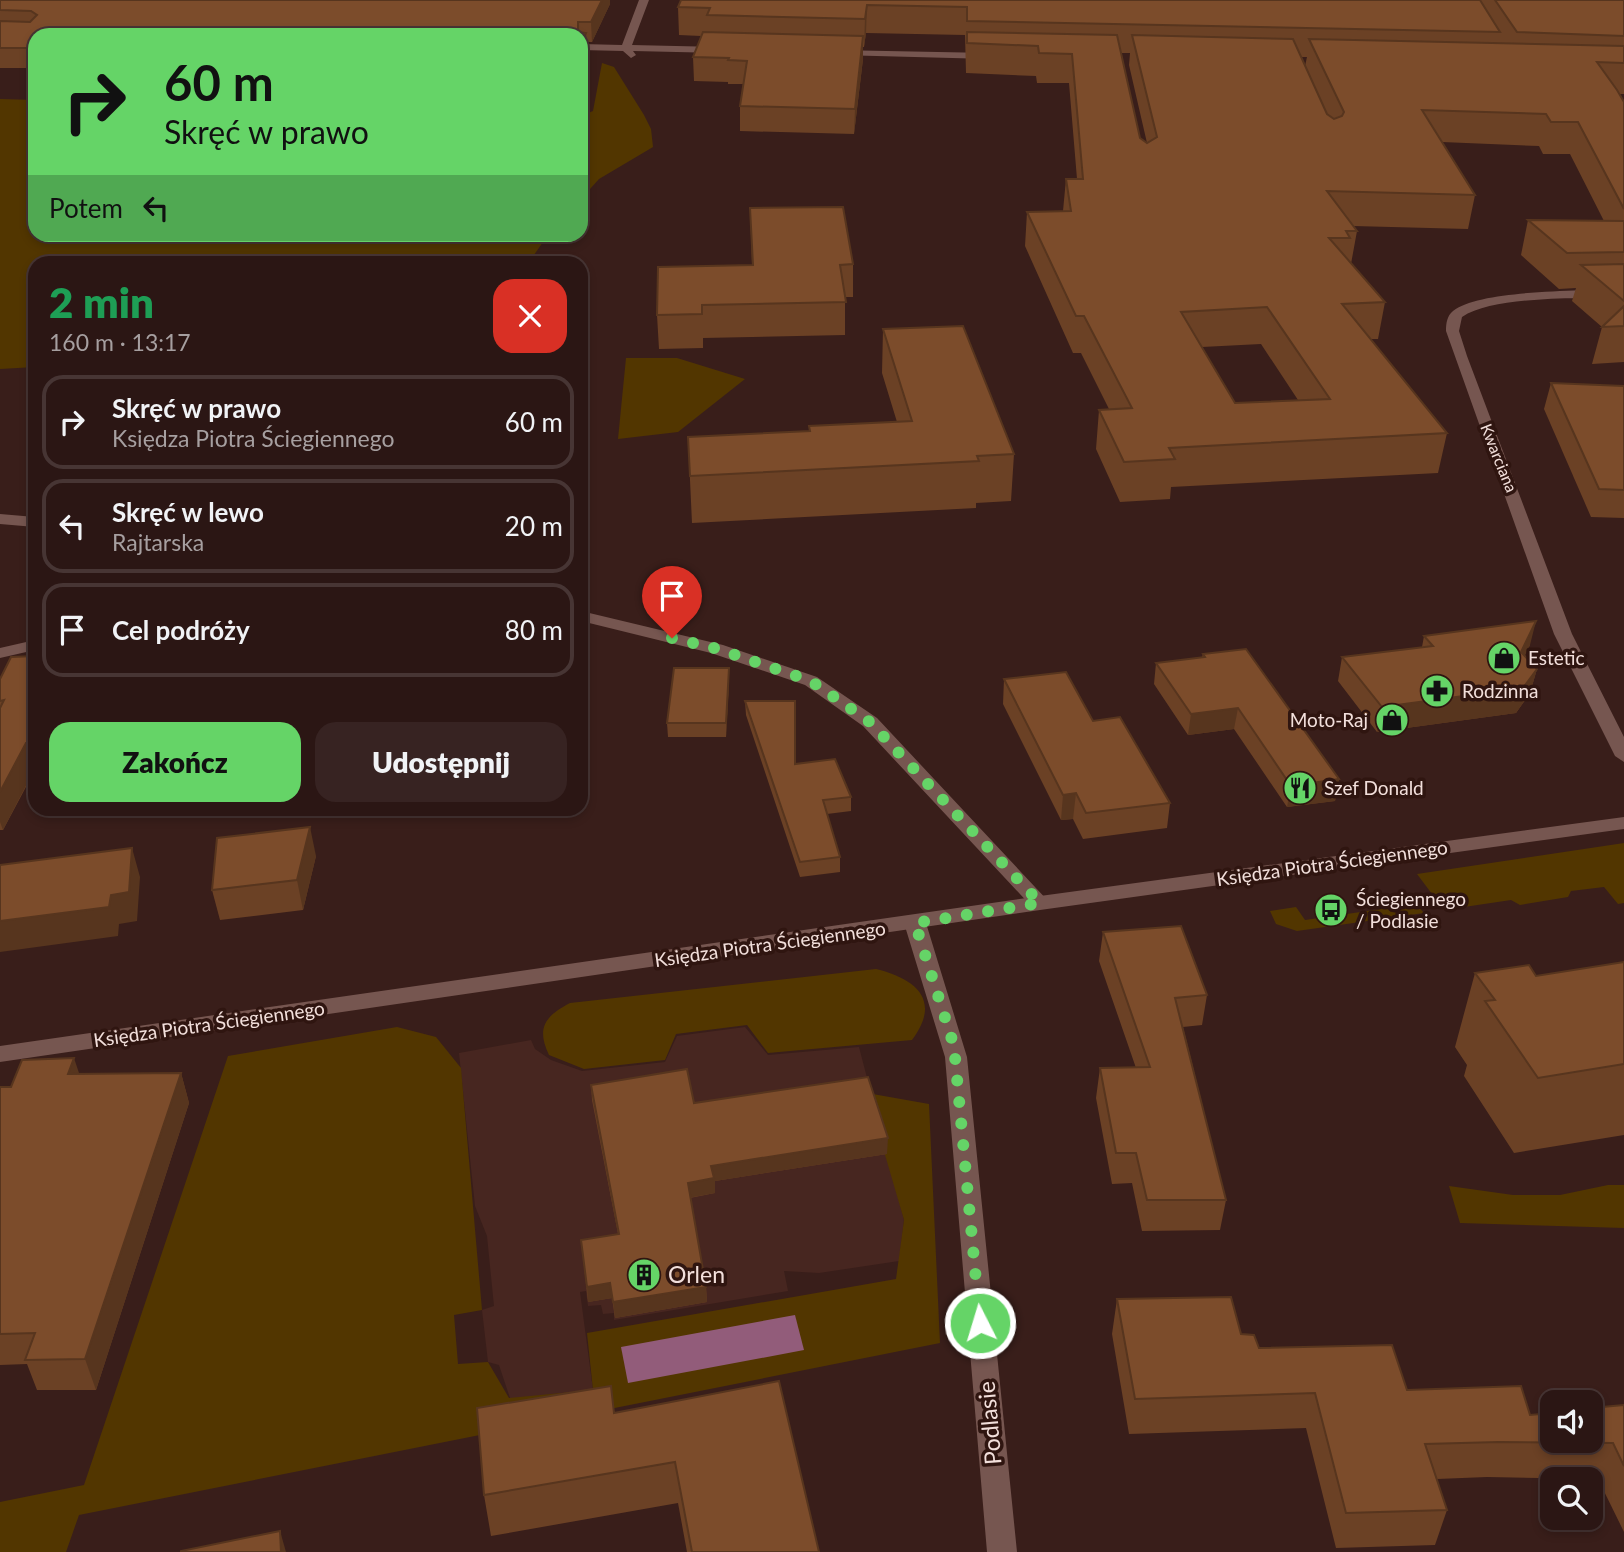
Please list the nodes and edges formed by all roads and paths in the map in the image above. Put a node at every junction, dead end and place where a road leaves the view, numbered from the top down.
1 (644, 0) edge
2 (588, 48) edge
3 (727, 50) edge
4 (628, 51) junction
5 (824, 52) edge
6 (1000, 56) edge
7 (1624, 293) edge
8 (0, 519) edge
9 (28, 521) edge
10 (588, 618) edge
11 (28, 647) edge
12 (0, 653) edge
13 (1624, 756) edge
14 (1624, 822) edge
15 (1040, 903) junction
16 (915, 923) junction
17 (0, 1054) edge
18 (1002, 1552) edge

1 - 4 street
2 - 4 street
3 - 4 street
5 - 6 street
7 - 13 street, Kwarciana
8 - 9 street
10 - 15 street
11 - 12 street
14 - 15 street, Księdza Piotra Ściegiennego
15 - 16 street, Księdza Piotra Ściegiennego
16 - 17 street, Księdza Piotra Ściegiennego
16 - 18 street, Podlasie

